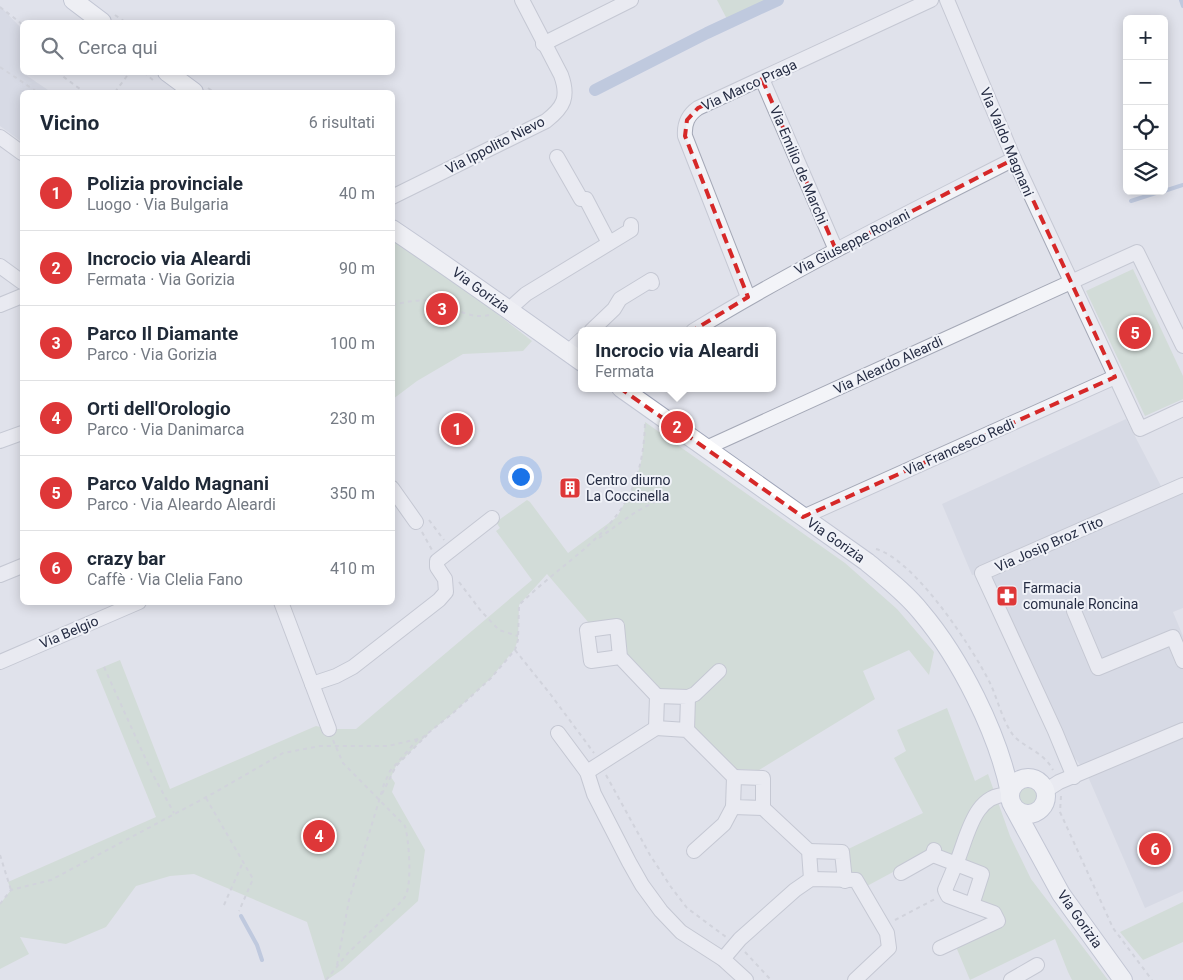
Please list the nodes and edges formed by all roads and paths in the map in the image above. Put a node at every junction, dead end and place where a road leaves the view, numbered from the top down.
1 (522, 0) edge
2 (631, 0) edge
3 (931, 0) edge
4 (947, 0) edge
5 (75, 1) edge
6 (0, 7) edge
7 (99, 20) edge
8 (20, 22) edge
9 (544, 44) junction
10 (0, 67) edge
11 (61, 75) edge
12 (128, 75) edge
13 (171, 75) edge
14 (762, 79) junction
15 (34, 90) edge
16 (81, 90) edge
17 (116, 90) edge
18 (191, 90) edge
19 (0, 137) edge
20 (20, 152) edge
21 (557, 157) dead end
22 (1014, 159) junction
23 (395, 195) edge
24 (631, 225) dead end
25 (395, 231) edge
26 (609, 243) junction
27 (836, 250) junction
28 (0, 266) edge
29 (20, 281) edge
30 (1070, 282) junction
31 (652, 283) dead end
32 (20, 297) edge
33 (748, 297) junction
34 (395, 304) edge
35 (0, 305) edge
36 (504, 308) junction
37 (595, 327) edge
38 (699, 327) edge
39 (1183, 346) edge
40 (575, 357) edge
41 (1115, 377) junction
42 (627, 392) edge
43 (646, 405) junction
44 (1183, 408) edge
45 (20, 434) edge
46 (0, 442) edge
47 (706, 448) junction
48 (1183, 485) edge
49 (395, 491) edge
50 (662, 500) dead end
51 (803, 517) junction
52 (492, 518) dead end
53 (416, 522) joint
54 (591, 544) junction
55 (437, 560) junction
56 (20, 567) edge
57 (0, 575) edge
58 (131, 605) edge
59 (282, 605) edge
60 (1074, 611) dead end
61 (514, 650) junction
62 (620, 656) dead end
63 (1183, 661) edge
64 (0, 662) edge
65 (104, 666) dead end
66 (719, 671) dead end
67 (312, 684) junction
68 (657, 696) junction
69 (688, 697) junction
70 (656, 728) junction
71 (329, 729) joint
72 (687, 730) junction
73 (1183, 730) edge
74 (431, 731) junction
75 (558, 733) dead end
76 (418, 738) junction
77 (996, 744) junction
78 (335, 746) junction
79 (600, 764) junction
80 (587, 772) junction
81 (734, 777) junction
82 (1074, 777) junction
83 (1045, 789) junction
84 (206, 798) junction
85 (380, 799) junction
86 (1011, 799) junction
87 (733, 807) junction
88 (763, 808) junction
89 (175, 814) junction
90 (694, 851) dead end
91 (809, 851) junction
92 (0, 855) edge
93 (1040, 856) junction
94 (243, 862) junction
95 (956, 864) junction
96 (901, 872) dead end
97 (811, 879) junction
98 (844, 881) junction
99 (11, 890) junction
100 (946, 894) junction
101 (0, 904) edge
102 (972, 904) junction
103 (224, 906) dead end
104 (239, 911) dead end
105 (883, 926) junction
106 (736, 944) junction
107 (940, 948) dead end
108 (723, 959) junction
109 (337, 965) junction
110 (1037, 965) dead end
111 (326, 980) edge
112 (746, 980) edge
113 (771, 980) edge
114 (855, 980) edge
115 (1011, 980) edge
116 (1123, 980) edge
117 (1152, 980) edge

1 - 9 street, Via Ippolito Nievo
2 - 9 street
3 - 14 street, Via Marco Praga
4 - 22 street, Via Valdo Magnani
5 - 7 main road
6 - 8 path
9 - 23 street, Via Ippolito Nievo
10 - 15 path
11 - 16 path
12 - 17 path
13 - 18 main road
14 - 27 street, Via Emilio de Marchi
14 - 33 street, Via Marco Praga
19 - 20 street
21 - 26 street
22 - 27 street, Via Giuseppe Rovani
22 - 30 street, Via Valdo Magnani
24 - 26 street
25 - 36 main road, Via Gorizia
26 - 36 street
27 - 33 street, Via Giuseppe Rovani
28 - 29 street
30 - 39 street, Via Aleardo Aleardi
30 - 41 street
30 - 47 street, Via Aleardo Aleardi
31 - 37 street
32 - 35 street
33 - 38 street, Via Giuseppe Rovani
34 - 36 path
36 - 40 main road, Via Gorizia
41 - 44 street
41 - 51 street, Via Francesco Redi
42 - 43 main road, Via Gorizia
43 - 47 main road, Via Gorizia
43 - 54 path
45 - 46 street
47 - 51 main road, Via Gorizia
48 - 82 street, Via Josip Broz Tito
49 - 53 street
50 - 54 path
51 - 77 main road, Via Gorizia
52 - 55 street
53 - 55 path
54 - 61 path
55 - 67 street
56 - 57 street
58 - 64 street, Via Belgio
59 - 67 street
60 - 63 street
61 - 74 path
61 - 79 path
62 - 68 street
65 - 89 path
66 - 69 street
67 - 71 street
68 - 69 street
68 - 70 street
69 - 72 street
70 - 72 street
70 - 79 street
71 - 78 path
72 - 81 street
73 - 82 street
74 - 76 path
74 - 85 path
75 - 80 street
76 - 78 path
76 - 85 path
77 - 83 main road, Via Gorizia
77 - 86 main road, Via Gorizia
78 - 84 path
78 - 85 path
79 - 80 street
79 - 106 path
80 - 108 street
81 - 87 street
81 - 88 street
82 - 83 street
83 - 86 main road
83 - 86 main road
83 - 93 main road, Via Gorizia
83 - 117 path
84 - 89 path
84 - 94 path
85 - 109 path
85 - 109 path
86 - 93 main road, Via Gorizia
86 - 95 street
87 - 88 street
87 - 90 street
88 - 91 street
89 - 99 path
91 - 97 street
91 - 98 street
92 - 99 path
93 - 116 main road, Via Gorizia
94 - 103 path
94 - 104 path
95 - 96 street
95 - 100 street
95 - 102 street
97 - 98 street
97 - 106 street
98 - 105 street
99 - 101 path
100 - 102 street
100 - 105 path
102 - 107 street
105 - 114 street
106 - 108 street
106 - 113 path
108 - 112 street
109 - 111 path
110 - 115 street

